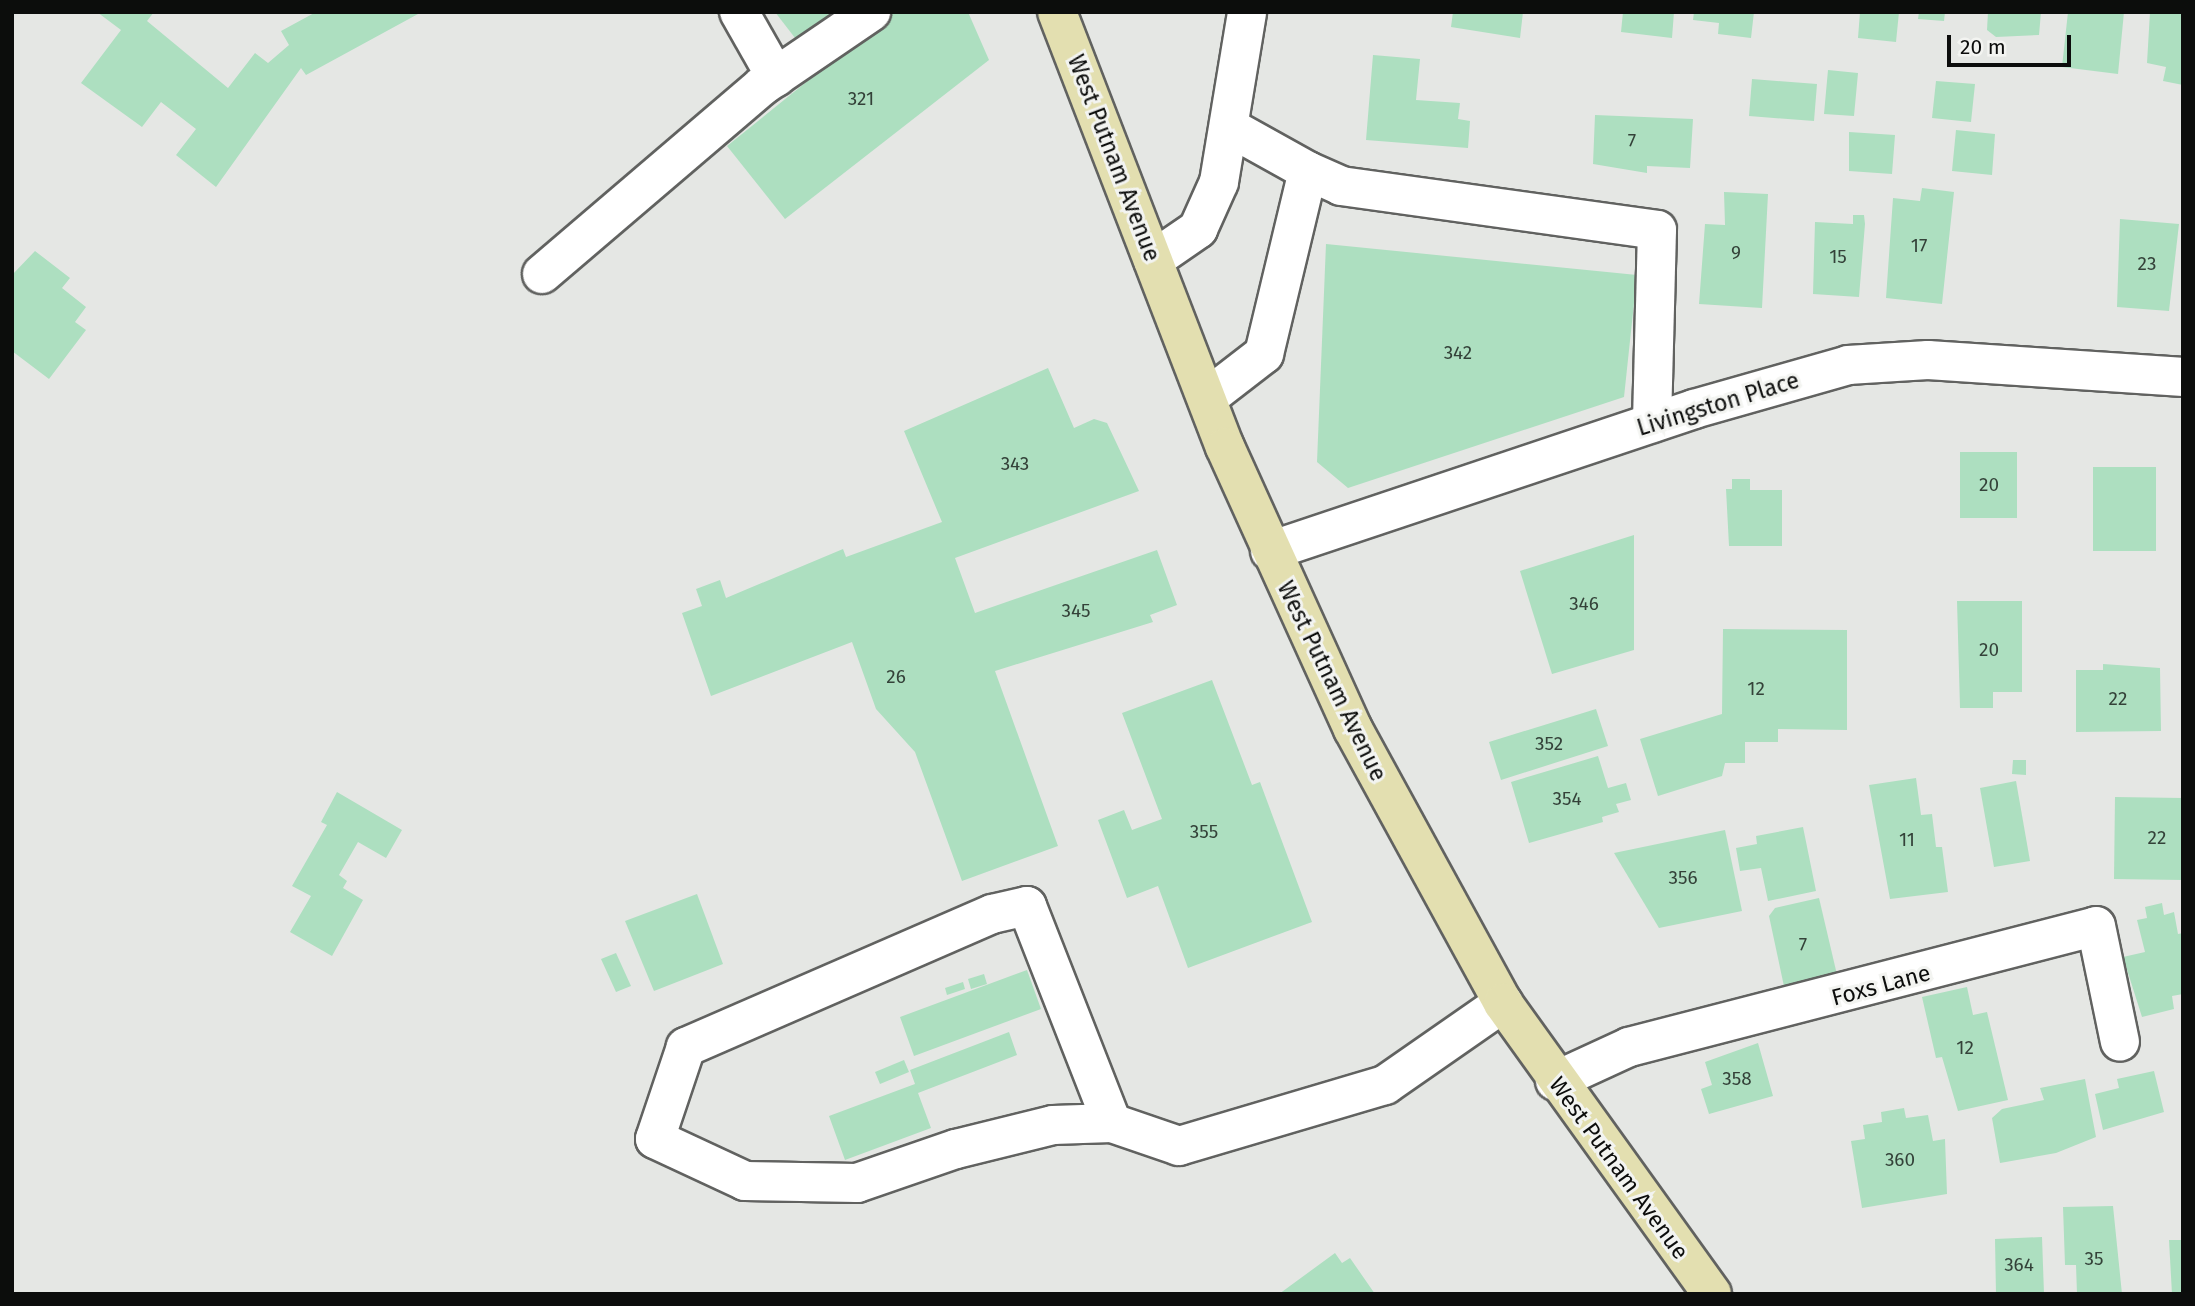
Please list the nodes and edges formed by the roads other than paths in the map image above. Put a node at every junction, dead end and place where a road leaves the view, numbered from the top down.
1 (739, 12) edge
2 (871, 12) edge
3 (1058, 12) edge
4 (1247, 12) edge
5 (776, 77) junction
6 (1229, 127) junction
7 (1308, 171) junction
8 (1153, 260) junction
9 (542, 274) dead end
10 (2183, 377) edge
11 (1207, 398) junction
12 (1652, 423) junction
13 (1270, 551) junction
14 (1503, 1003) junction
15 (2120, 1042) dead end
16 (1556, 1081) junction
17 (1112, 1123) junction
18 (1712, 1294) edge

1 - 5 street
2 - 5 street
3 - 8 main road, West Putnam Avenue
4 - 6 street
5 - 9 street
6 - 7 street
6 - 8 street
7 - 11 street
7 - 12 street
8 - 11 main road, West Putnam Avenue
10 - 12 street, Livingston Place
11 - 13 main road, West Putnam Avenue
12 - 13 street, Livingston Place
13 - 14 main road, West Putnam Avenue
14 - 16 main road, West Putnam Avenue
14 - 17 street
15 - 16 street, Foxs Lane
16 - 18 main road, West Putnam Avenue
17 - 17 street

